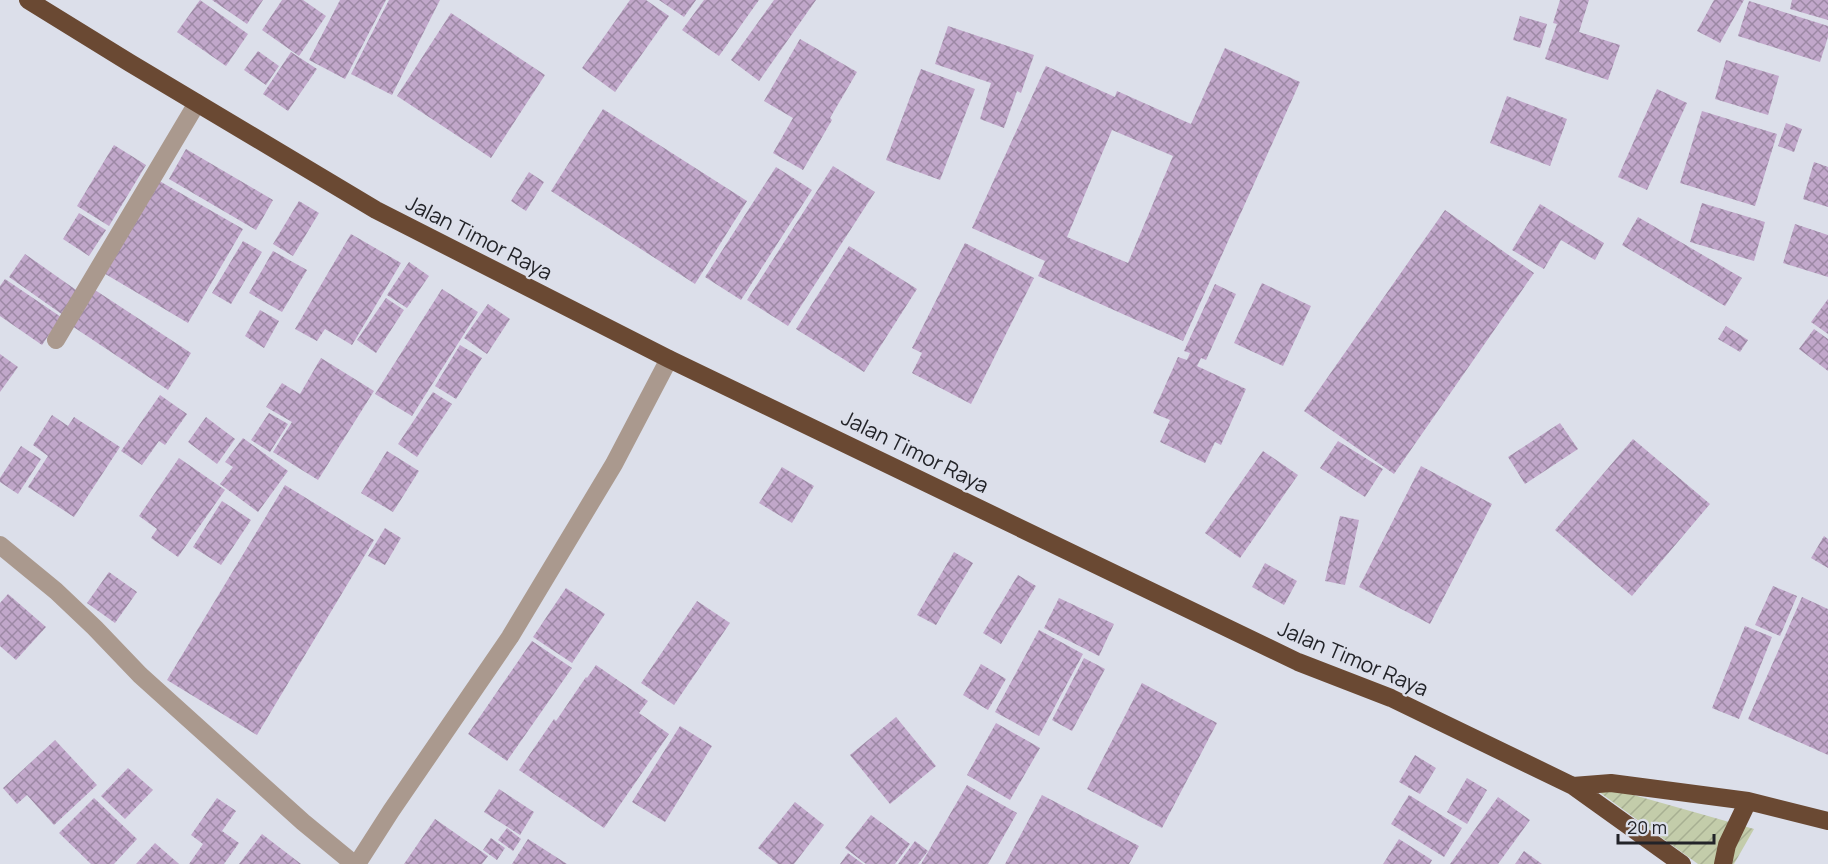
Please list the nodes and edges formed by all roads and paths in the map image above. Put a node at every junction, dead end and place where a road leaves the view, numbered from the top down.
1 (28, 0) edge
2 (197, 103) junction
3 (56, 340) dead end
4 (669, 359) junction
5 (0, 545) edge
6 (1573, 786) junction
7 (1748, 801) junction
8 (1828, 821) edge
9 (355, 864) edge
10 (1682, 864) edge
11 (1724, 864) edge

1 - 2 highway, Jalan Timor Raya
2 - 3 street
2 - 4 highway, Jalan Timor Raya
4 - 6 highway, Jalan Timor Raya
4 - 9 street
5 - 9 street
6 - 7 highway
6 - 10 highway, Jalan Timor Raya
7 - 8 highway
7 - 11 highway

